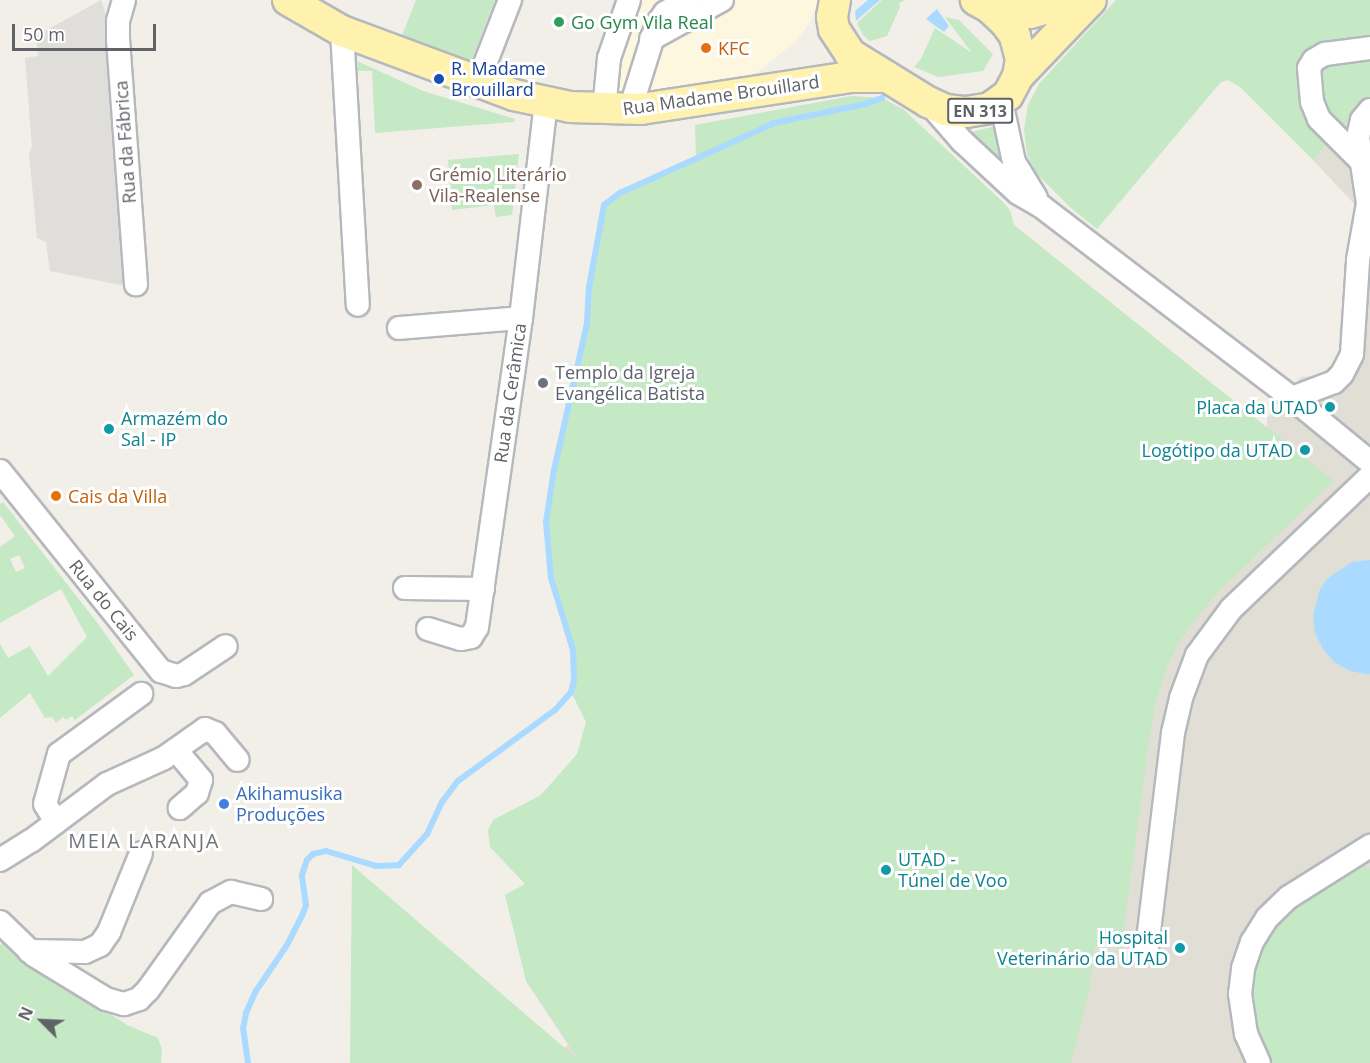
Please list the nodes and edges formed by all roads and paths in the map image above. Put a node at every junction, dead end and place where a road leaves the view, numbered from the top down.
1 (288, 0) edge
2 (510, 0) edge
3 (629, 0) edge
4 (687, 0) edge
5 (722, 0) edge
6 (835, 0) edge
7 (1075, 0) edge
8 (1091, 0) edge
9 (120, 2) edge
10 (982, 4) edge
11 (342, 31) junction
12 (651, 39) junction
13 (1370, 48) edge
14 (1018, 76) junction
15 (887, 77) junction
16 (478, 82) junction
17 (1001, 101) junction
18 (928, 102) junction
19 (546, 103) junction
20 (617, 110) junction
21 (1370, 110) edge
22 (1365, 172) edge
23 (1042, 207) junction
24 (136, 284) dead end
25 (358, 304) dead end
26 (521, 318) junction
27 (399, 328) dead end
28 (1292, 398) junction
29 (1370, 462) edge
30 (0, 471) edge
31 (1370, 476) edge
32 (405, 588) dead end
33 (483, 589) junction
34 (428, 629) dead end
35 (226, 646) dead end
36 (141, 694) dead end
37 (176, 750) junction
38 (238, 760) dead end
39 (180, 808) dead end
40 (56, 822) junction
41 (141, 853) dead end
42 (1364, 854) edge
43 (0, 860) edge
44 (261, 899) dead end
45 (0, 922) edge
46 (1147, 948) dead end
47 (29, 951) junction
48 (1246, 1034) junction
49 (1246, 1063) edge
50 (1259, 1063) edge

1 - 11 main road, Rua Madame Brouillard
2 - 16 street
3 - 20 street
4 - 12 street
5 - 12 street
6 - 15 main road, EN 313
7 - 10 main road, EN 313
8 - 14 main road, EN 313
9 - 24 street, Rua da Fábrica
10 - 14 main road, EN 313
11 - 16 main road, Rua Madame Brouillard
11 - 25 street
12 - 20 street
13 - 22 street
14 - 17 main road, EN 313
15 - 18 main road, EN 313
15 - 20 main road, Rua Madame Brouillard
16 - 19 main road, Rua Madame Brouillard
17 - 18 main road, EN 313
17 - 23 street
18 - 23 street
19 - 20 main road, Rua Madame Brouillard
19 - 26 street, Rua da Cerâmica
21 - 22 street
22 - 28 street
23 - 28 street
26 - 27 street
26 - 33 street, Rua da Cerâmica
28 - 29 street
30 - 35 street, Rua do Cais
31 - 46 street
32 - 33 street
33 - 34 street, Rua da Cerâmica
36 - 40 street
37 - 38 street
37 - 39 street
37 - 40 street
40 - 43 street
41 - 47 street
42 - 48 street
44 - 47 street
45 - 47 street
48 - 49 street
48 - 50 street

